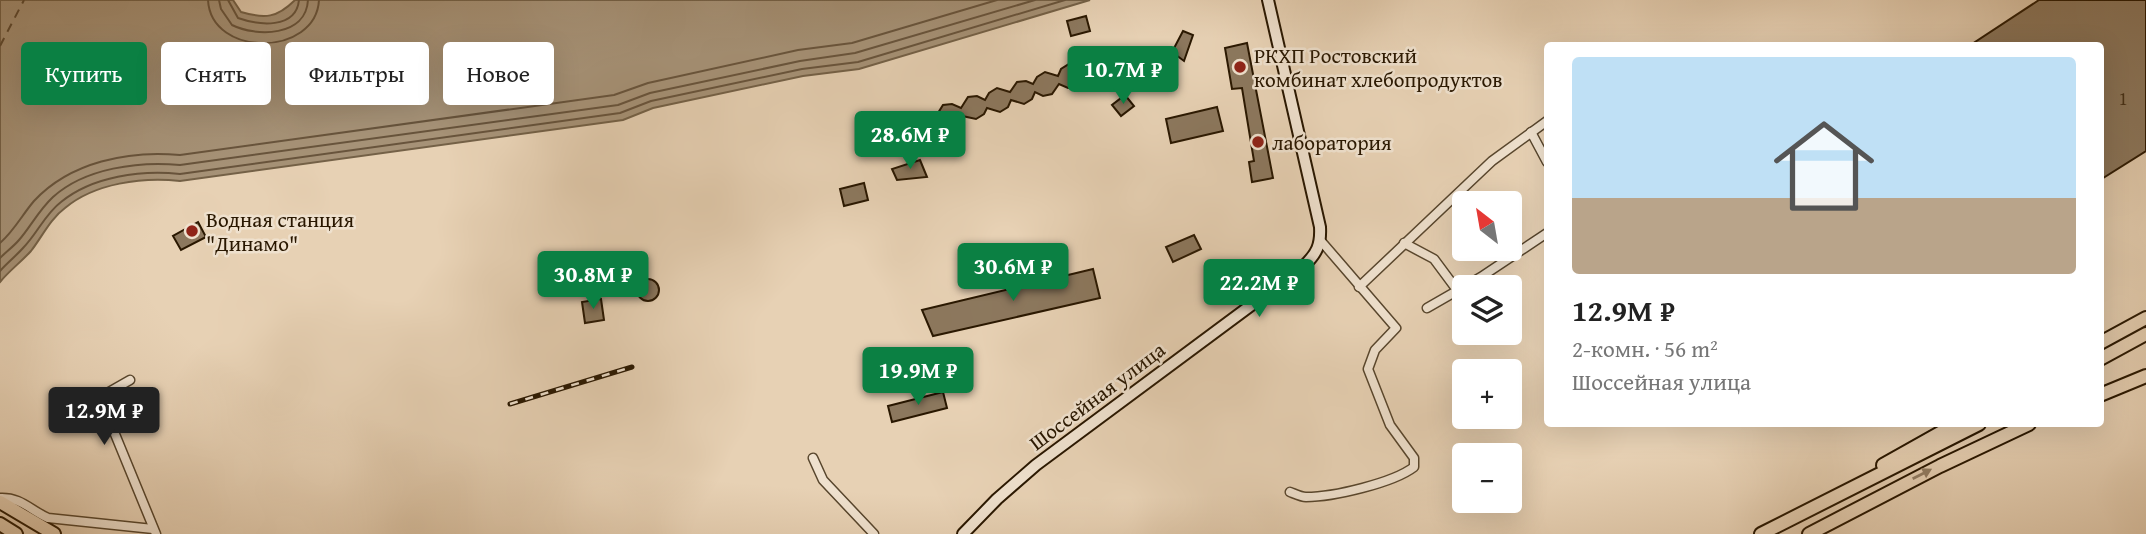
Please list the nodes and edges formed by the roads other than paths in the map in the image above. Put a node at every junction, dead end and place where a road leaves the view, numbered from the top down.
1 (1268, 0) edge
2 (1544, 123) edge
3 (1531, 131) junction
4 (1544, 156) edge
5 (1544, 235) edge
6 (1321, 241) junction
7 (1405, 243) junction
8 (1484, 275) edge
9 (1452, 283) edge
10 (1359, 286) junction
11 (1452, 293) edge
12 (1427, 307) dead end
13 (2146, 318) edge
14 (2146, 334) edge
15 (2104, 341) edge
16 (2104, 357) edge
17 (2146, 378) edge
18 (130, 380) dead end
19 (2104, 394) edge
20 (1950, 427) edge
21 (1973, 427) edge
22 (2023, 427) edge
23 (813, 458) dead end
24 (1290, 492) dead end
25 (1843, 493) junction
26 (0, 500) edge
27 (0, 524) edge
28 (155, 531) edge
29 (16, 534) edge
30 (54, 534) edge
31 (874, 534) edge
32 (963, 534) edge
33 (1761, 534) edge
34 (1809, 534) edge

1 - 6 main road
2 - 3 street
3 - 4 street
3 - 7 street
5 - 8 street
6 - 10 street
6 - 32 main road, Шоссейная улица
7 - 9 street
7 - 10 street
10 - 24 street
11 - 12 street
13 - 15 main road
14 - 16 main road
17 - 19 main road
18 - 28 street
20 - 25 main road
21 - 25 main road
34 -> 22 main road
23 - 31 street
25 - 33 main road
26 - 28 street
26 - 30 main road
27 - 29 main road

